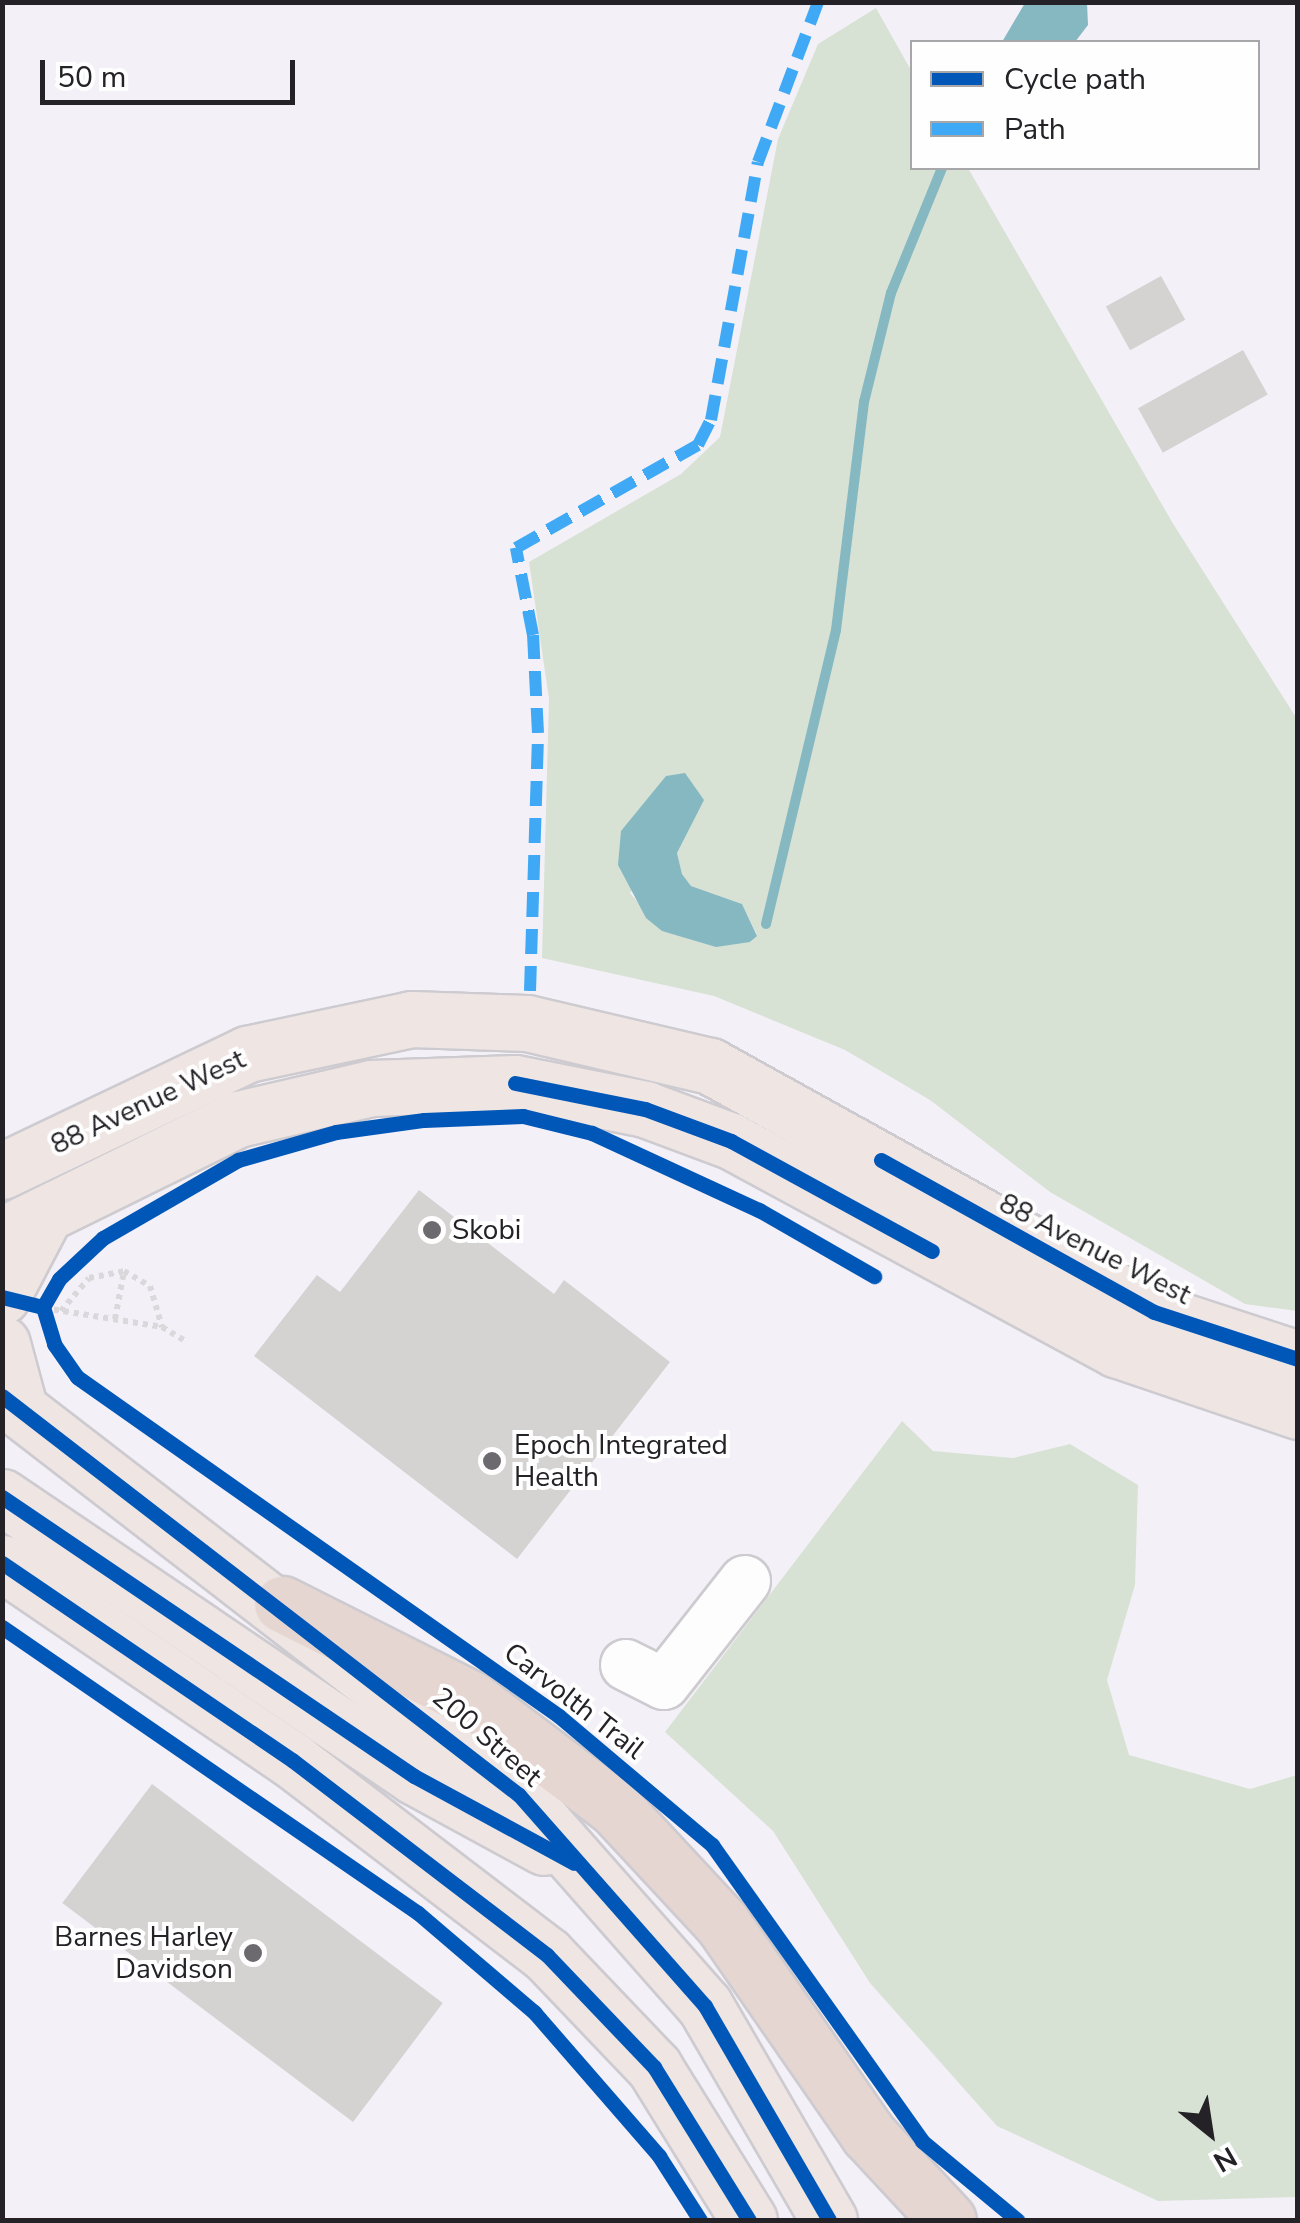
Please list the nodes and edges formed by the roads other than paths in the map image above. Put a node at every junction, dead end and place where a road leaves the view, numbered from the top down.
1 (2, 1171) edge
2 (23, 1226) edge
3 (30, 1313) edge
4 (1298, 1359) edge
5 (11, 1401) edge
6 (1298, 1412) edge
7 (2, 1497) edge
8 (2, 1563) edge
9 (745, 1580) dead end
10 (282, 1604) junction
11 (626, 1665) dead end
12 (596, 1875) junction
13 (750, 2220) edge
14 (828, 2220) edge
15 (948, 2220) edge

1 - 4 main road, 88 Avenue West
2 - 3 main road
2 - 6 main road, 88 Avenue West
3 - 5 main road
5 - 10 main road, 200 Street
7 - 12 main road
8 - 13 main road
9 - 11 lane
10 - 12 main road, 200 Street
10 - 15 highway
12 - 14 main road, 200 Street

